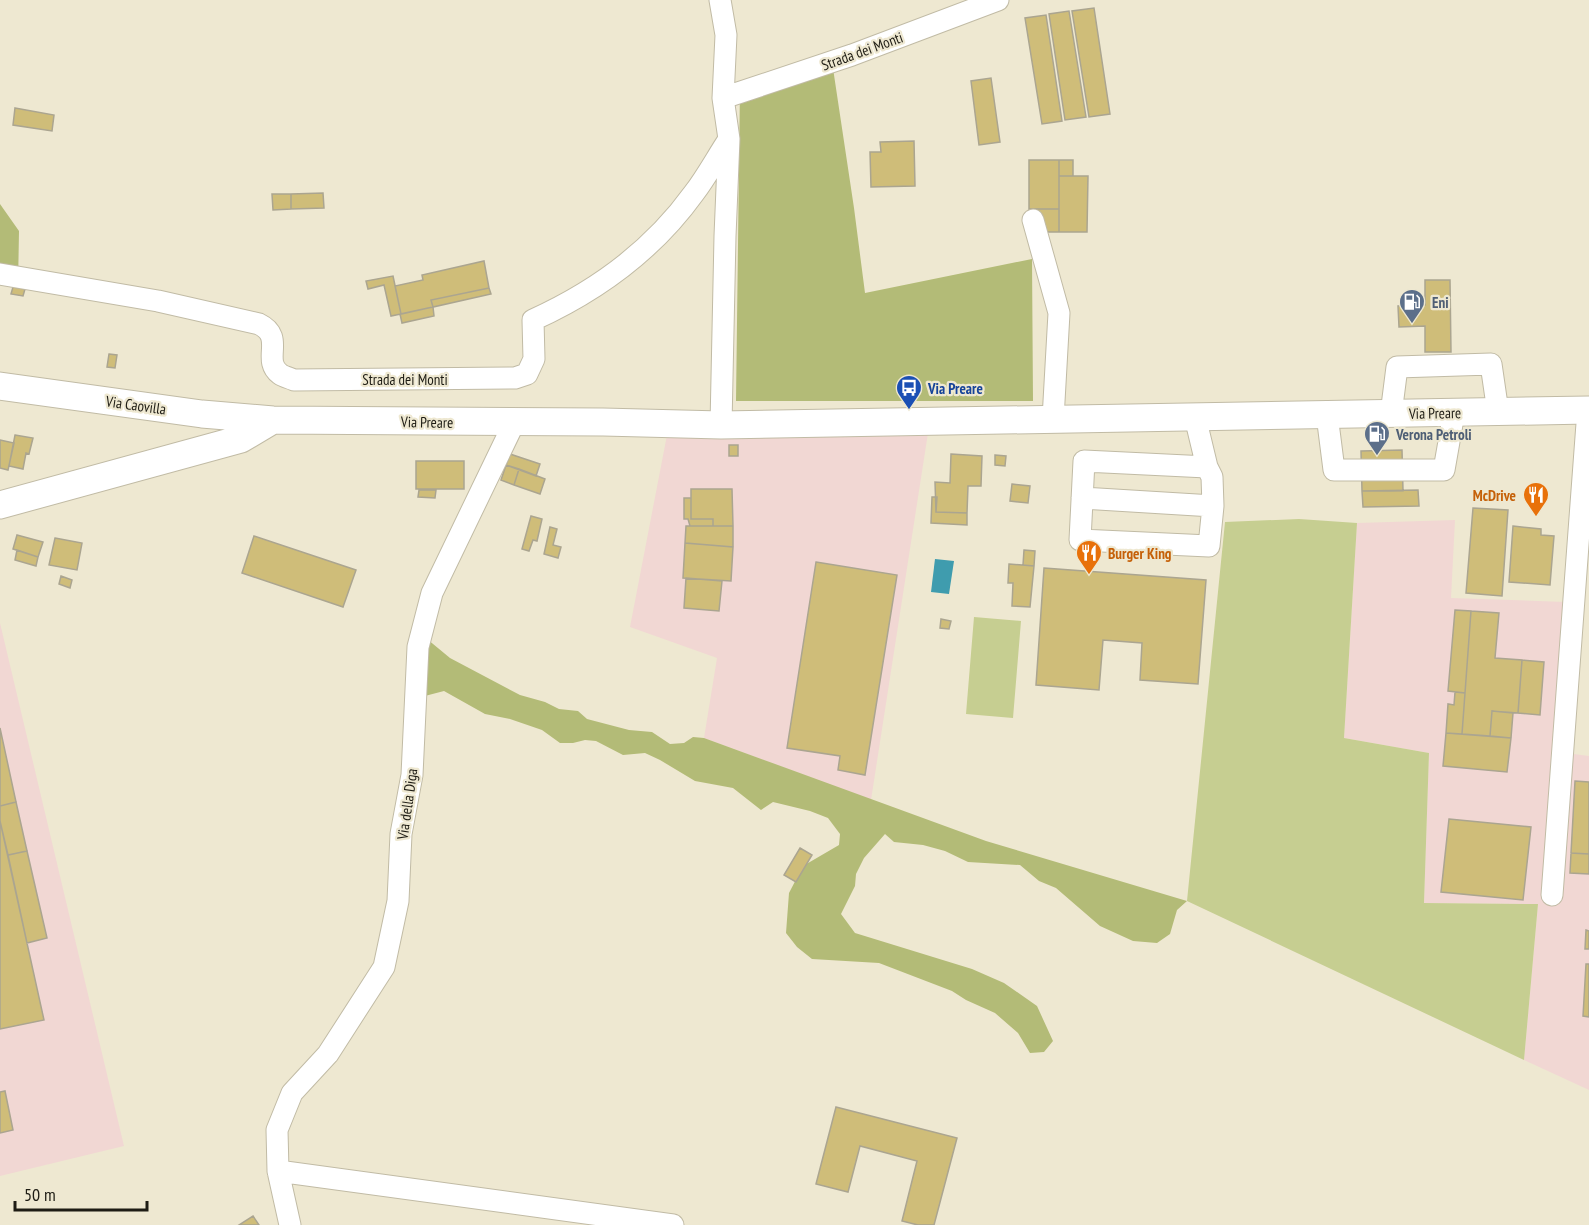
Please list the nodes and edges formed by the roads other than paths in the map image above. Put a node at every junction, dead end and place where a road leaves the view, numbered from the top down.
1 (720, 0) edge
2 (998, 0) edge
3 (723, 98) junction
4 (729, 139) junction
5 (1033, 220) dead end
6 (0, 274) edge
7 (0, 386) edge
8 (1589, 410) edge
9 (1498, 412) junction
10 (1454, 413) junction
11 (1391, 414) junction
12 (1327, 415) junction
13 (1195, 417) junction
14 (1053, 419) junction
15 (273, 420) junction
16 (514, 423) junction
17 (721, 425) junction
18 (1207, 467) junction
19 (1082, 498) junction
20 (0, 505) edge
21 (1213, 506) junction
22 (1552, 895) dead end
23 (278, 1171) junction
24 (290, 1225) edge
25 (673, 1225) edge

1 - 3 street
2 - 3 street, Strada dei Monti
3 - 4 street
4 - 6 street, Strada dei Monti
4 - 17 street
5 - 14 street
7 - 15 main road, Via Caovilla
8 - 9 main road, Via Preare
8 - 22 street, Via Preare
9 - 10 main road, Via Preare
9 - 11 street
10 - 11 main road, Via Preare
10 - 12 street
11 - 12 main road, Via Preare
12 - 13 main road, Via Preare
13 - 14 main road, Via Preare
13 - 18 street
14 - 17 main road, Via Preare
15 - 16 main road, Via Preare
15 - 20 main road
16 - 17 main road, Via Preare
16 - 23 street, Via della Diga
18 - 19 street
18 - 21 street
19 - 21 street
19 - 21 street
23 - 24 street, Via della Diga
23 - 25 street

